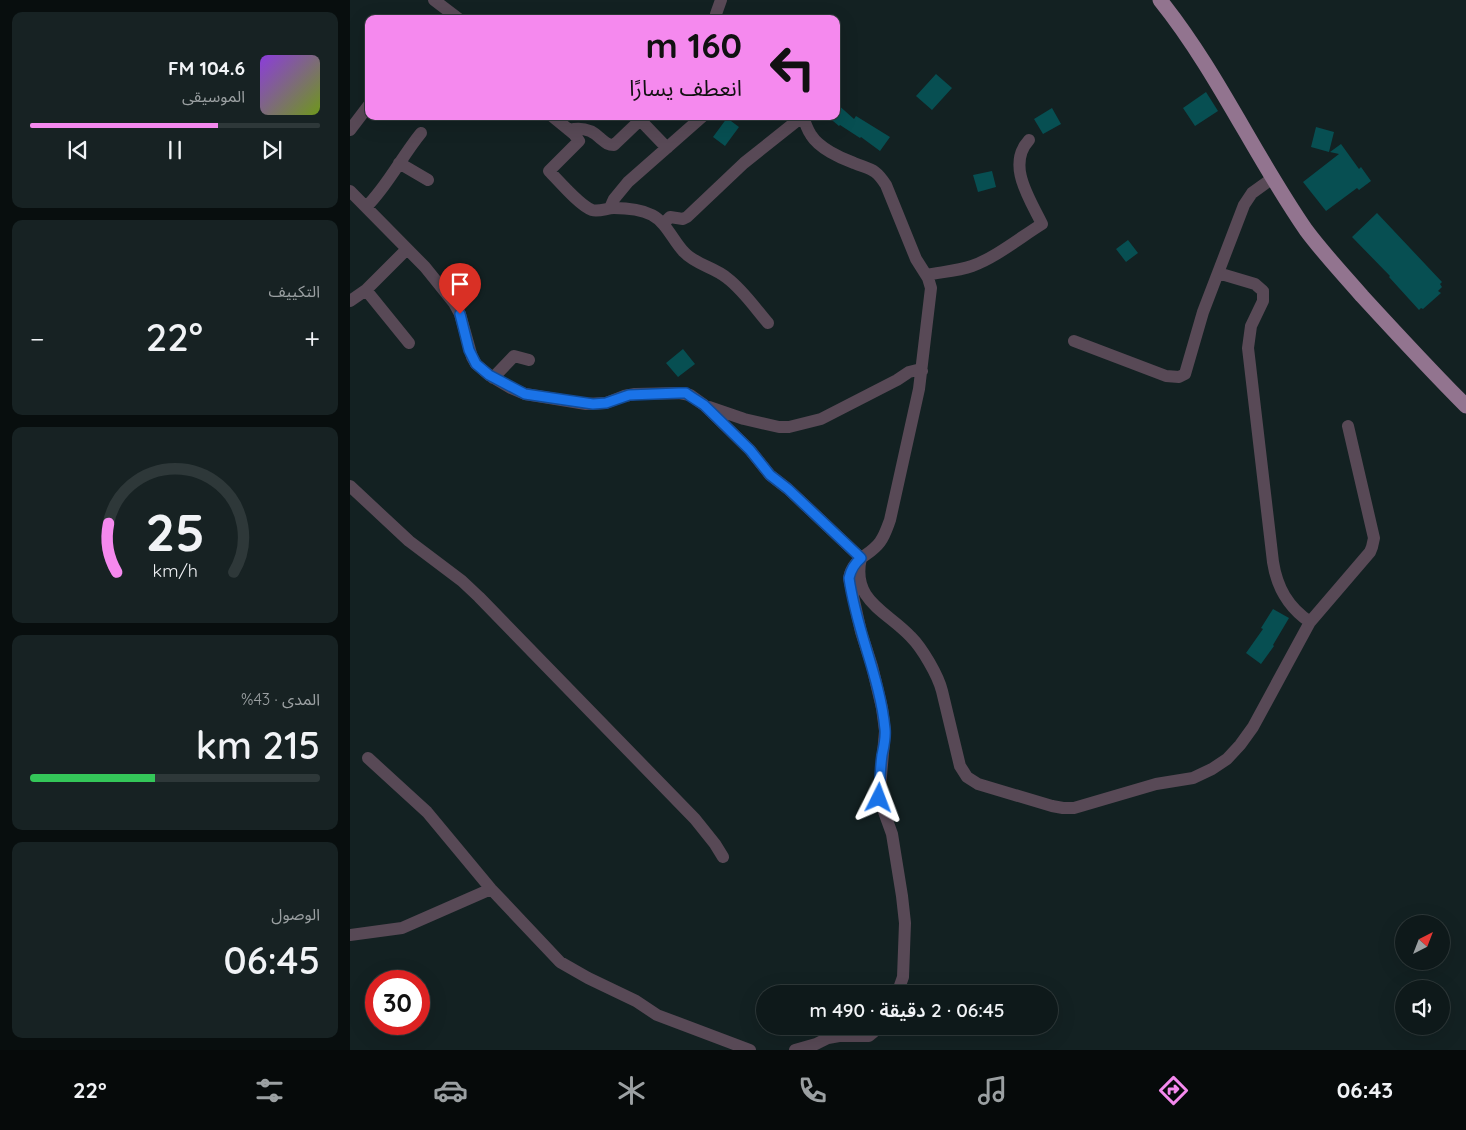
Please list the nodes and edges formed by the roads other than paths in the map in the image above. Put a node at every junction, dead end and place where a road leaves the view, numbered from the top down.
1 (434, 0) edge
2 (721, 0) edge
3 (1160, 0) edge
4 (454, 15) edge
5 (716, 15) edge
6 (365, 110) edge
7 (557, 120) edge
8 (698, 120) edge
9 (798, 120) edge
10 (805, 120) edge
11 (350, 130) edge
12 (569, 130) junction
13 (421, 133) dead end
14 (1028, 140) dead end
15 (667, 148) junction
16 (399, 162) junction
17 (1272, 178) junction
18 (428, 180) dead end
19 (350, 190) edge
20 (366, 207) junction
21 (610, 208) junction
22 (663, 224) junction
23 (407, 249) junction
24 (1218, 273) junction
25 (926, 275) junction
26 (366, 290) junction
27 (350, 301) edge
28 (768, 323) dead end
29 (1074, 341) dead end
30 (409, 343) dead end
31 (529, 360) dead end
32 (922, 371) junction
33 (493, 378) junction
34 (704, 405) junction
35 (1466, 406) edge
36 (1348, 426) dead end
37 (350, 486) edge
38 (861, 558) junction
39 (1310, 622) junction
40 (368, 758) dead end
41 (722, 857) dead end
42 (491, 889) junction
43 (350, 935) edge
44 (900, 985) edge
45 (869, 1035) edge
46 (750, 1050) edge
47 (795, 1050) edge

1 - 4 street
2 - 5 street
3 - 17 main road
6 - 11 street
7 - 12 street
8 - 15 street
9 - 22 street
10 - 25 street
12 - 15 street
12 - 21 street
13 - 16 street
14 - 25 street
15 - 21 street
16 - 18 street
16 - 20 street
17 - 24 street
17 - 35 main road
19 - 20 street
20 - 23 street
21 - 22 street
22 - 28 street
23 - 26 street
23 - 33 street
24 - 29 street
24 - 39 street
25 - 32 street
26 - 27 street
26 - 30 street
31 - 33 street
32 - 34 street
32 - 38 street
33 - 34 street
34 - 38 street
36 - 39 street
37 - 41 street
38 - 39 street
38 - 44 street
40 - 42 street
42 - 43 street
42 - 46 street
45 - 47 street

